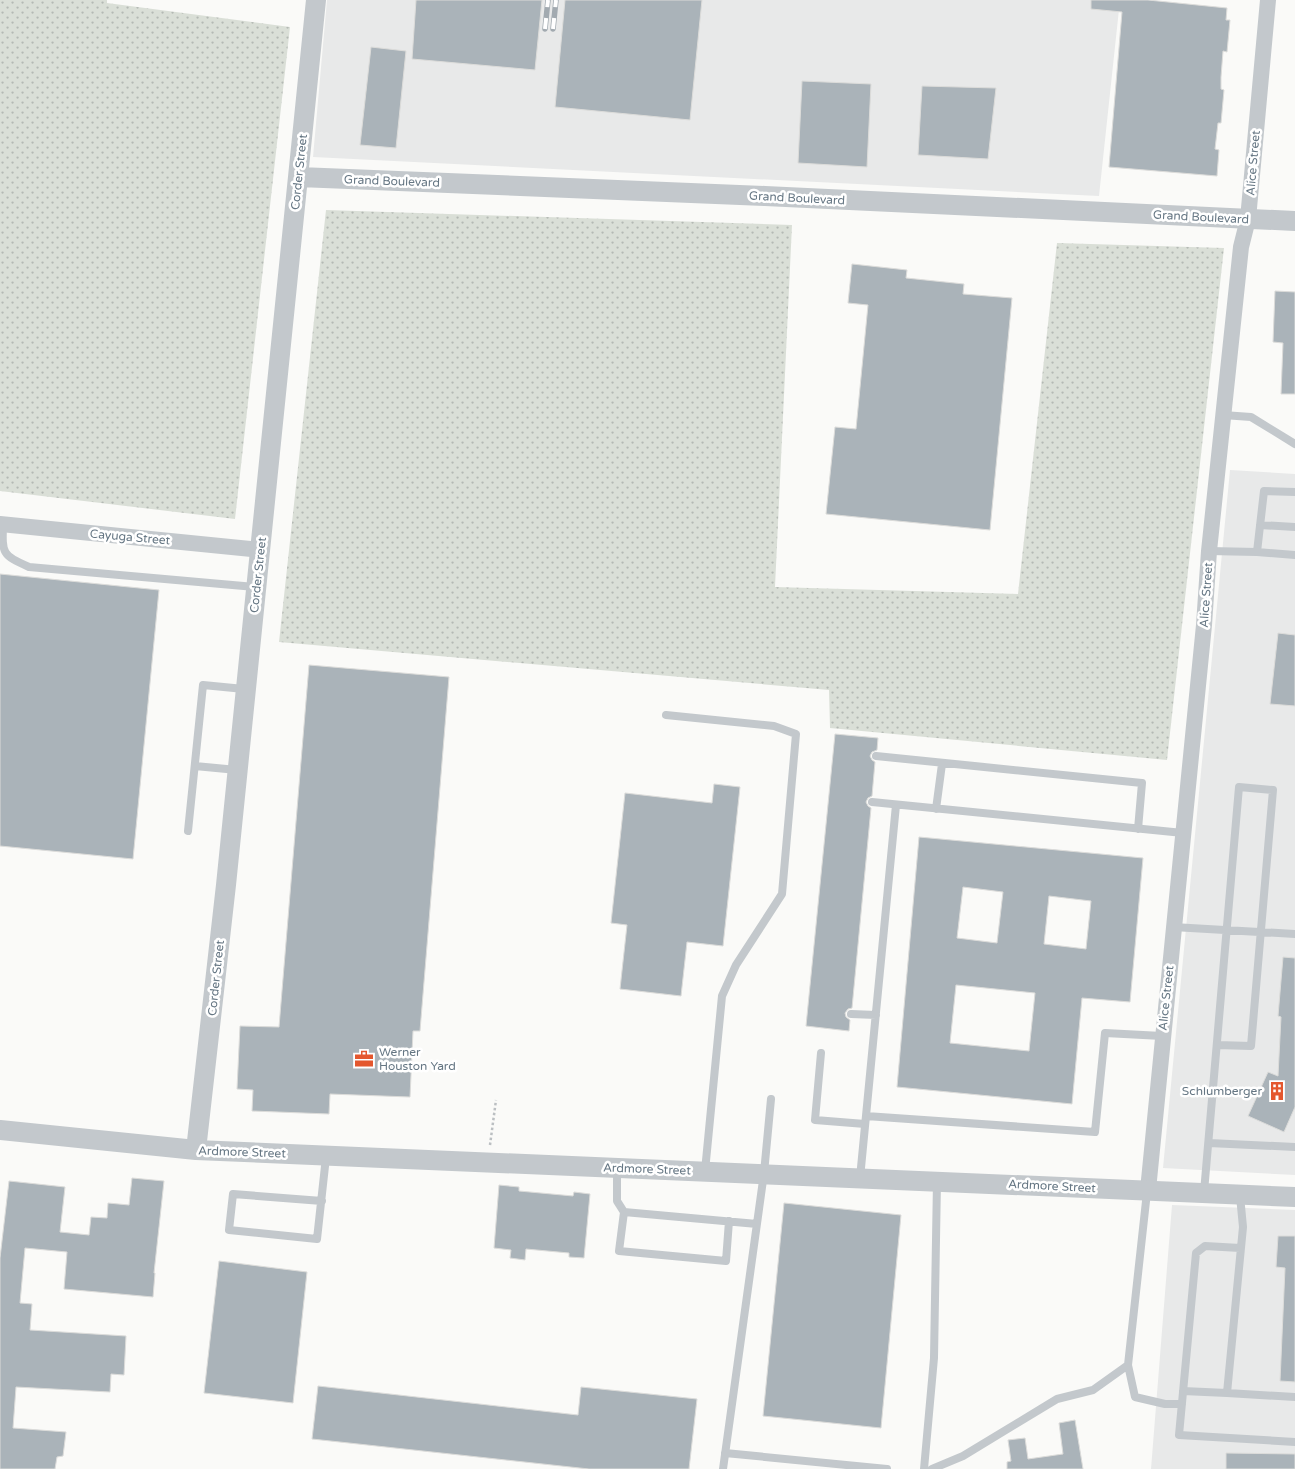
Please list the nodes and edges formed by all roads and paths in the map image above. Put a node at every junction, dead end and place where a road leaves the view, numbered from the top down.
1 (316, 0) edge
2 (1268, 0) edge
3 (298, 177) junction
4 (1248, 219) junction
5 (1295, 221) edge
6 (1223, 415) junction
7 (1295, 444) edge
8 (1295, 492) edge
9 (1, 524) edge
10 (1260, 526) junction
11 (1295, 527) edge
12 (261, 550) junction
13 (1209, 551) junction
14 (1257, 552) junction
15 (1295, 555) edge
16 (257, 587) junction
17 (246, 690) junction
18 (666, 715) dead end
19 (876, 756) dead end
20 (942, 764) junction
21 (195, 766) junction
22 (237, 770) junction
23 (872, 802) dead end
24 (896, 805) junction
25 (936, 809) junction
26 (1138, 828) junction
27 (188, 832) dead end
28 (1183, 833) junction
29 (1173, 928) junction
30 (1226, 929) junction
31 (1261, 932) junction
32 (1295, 934) edge
33 (851, 1014) dead end
34 (876, 1016) junction
35 (1162, 1036) junction
36 (1216, 1045) junction
37 (821, 1052) dead end
38 (771, 1099) dead end
39 (496, 1100) dead end
40 (865, 1120) junction
41 (0, 1130) edge
42 (1209, 1143) junction
43 (1295, 1147) edge
44 (196, 1150) junction
45 (326, 1155) junction
46 (488, 1162) junction
47 (617, 1167) junction
48 (705, 1171) junction
49 (764, 1173) junction
50 (860, 1178) junction
51 (937, 1181) junction
52 (1148, 1190) junction
53 (1204, 1193) junction
54 (1240, 1194) junction
55 (1295, 1197) edge
56 (322, 1201) junction
57 (624, 1212) junction
58 (730, 1221) junction
59 (757, 1224) junction
60 (1240, 1248) junction
61 (1128, 1365) junction
62 (1183, 1391) junction
63 (1227, 1393) junction
64 (1295, 1397) edge
65 (1182, 1404) junction
66 (1295, 1442) edge
67 (725, 1453) junction
68 (723, 1469) edge
69 (887, 1469) edge
70 (924, 1469) edge
71 (932, 1469) edge

1 - 3 street, Corder Street
2 - 4 street, Alice Street
3 - 4 street, Grand Boulevard
3 - 12 street, Corder Street
4 - 5 street, Grand Boulevard
4 - 6 street, Alice Street
6 - 7 lane
6 - 13 street, Alice Street
8 - 10 lane
9 - 12 street, Cayuga Street
9 - 16 lane
10 - 11 lane
10 - 14 lane
12 - 16 street, Corder Street
13 - 14 lane
13 - 28 street, Alice Street
14 - 15 lane
16 - 17 street, Corder Street
17 - 21 lane
17 - 22 street, Corder Street
18 - 48 lane
19 - 20 lane
20 - 25 lane
20 - 26 lane
21 - 22 lane
21 - 27 lane
22 - 44 street, Corder Street
23 - 24 lane
24 - 25 lane
24 - 34 lane
25 - 26 lane
26 - 28 lane
28 - 29 street, Alice Street
29 - 30 lane
29 - 35 street, Alice Street
30 - 31 lane
30 - 31 lane
30 - 36 lane
31 - 32 lane
31 - 36 lane
33 - 34 lane
34 - 40 lane
35 - 40 lane
35 - 52 street, Alice Street
36 - 42 lane
37 - 40 lane
38 - 49 lane
39 - 46 path
40 - 50 lane
41 - 44 street, Ardmore Street
42 - 43 lane
42 - 53 lane
44 - 45 street, Ardmore Street
45 - 46 street, Ardmore Street
45 - 56 lane
46 - 47 street, Ardmore Street
47 - 48 street, Ardmore Street
47 - 57 lane
48 - 49 street, Ardmore Street
49 - 50 street, Ardmore Street
49 - 59 lane
50 - 51 street, Ardmore Street
51 - 52 street, Ardmore Street
51 - 70 lane
52 - 53 street, Ardmore Street
52 - 61 lane
53 - 54 street, Ardmore Street
54 - 55 street, Ardmore Street
54 - 60 lane
56 - 56 lane
57 - 58 lane
57 - 58 lane
58 - 59 lane
59 - 67 lane
60 - 62 lane
60 - 63 lane
61 - 65 lane
61 - 71 lane
62 - 63 lane
62 - 65 lane
63 - 64 lane
65 - 66 lane
67 - 68 lane
67 - 69 lane

